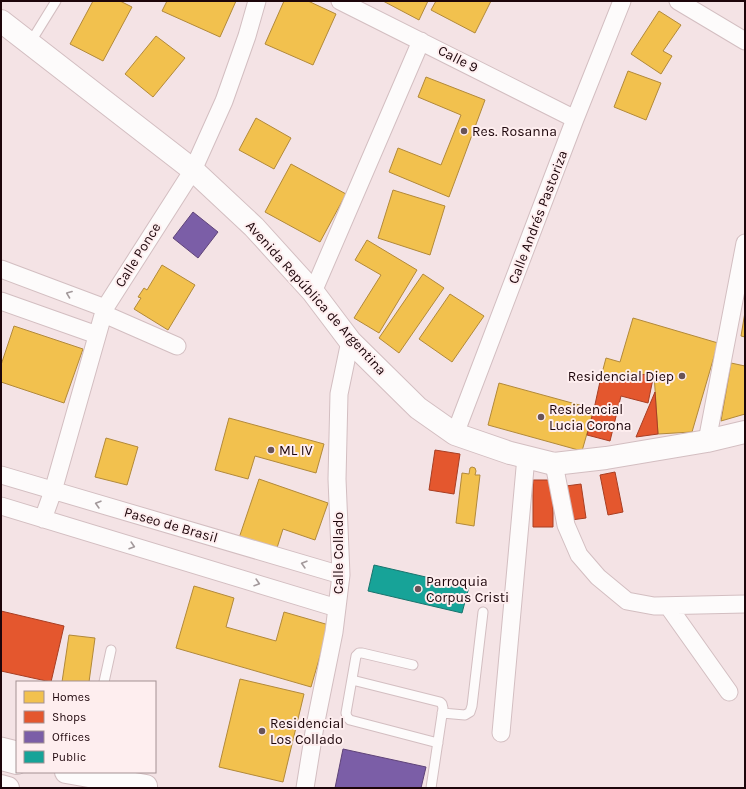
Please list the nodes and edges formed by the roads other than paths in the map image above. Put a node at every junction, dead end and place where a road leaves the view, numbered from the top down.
1 (56, 1) edge
2 (256, 1) edge
3 (340, 1) edge
4 (622, 1) edge
5 (678, 1) edge
6 (1, 21) edge
7 (421, 41) junction
8 (745, 41) edge
9 (30, 43) junction
10 (575, 119) junction
11 (193, 170) junction
12 (745, 243) edge
13 (1, 269) edge
14 (313, 292) junction
15 (1, 301) edge
16 (104, 311) junction
17 (97, 335) junction
18 (350, 341) junction
19 (177, 346) dead end
20 (745, 432) edge
21 (456, 434) junction
22 (707, 441) junction
23 (526, 457) junction
24 (554, 464) junction
25 (1, 475) edge
26 (53, 491) junction
27 (1, 506) edge
28 (43, 519) junction
29 (341, 575) junction
30 (745, 604) edge
31 (668, 606) junction
32 (337, 608) junction
33 (483, 612) dead end
34 (111, 650) dead end
35 (413, 665) dead end
36 (352, 680) junction
37 (104, 681) edge
38 (729, 692) dead end
39 (442, 712) junction
40 (501, 734) dead end
41 (438, 743) junction
42 (1, 746) edge
43 (16, 750) edge
44 (1, 759) edge
45 (16, 763) edge
46 (57, 773) edge
47 (72, 773) edge
48 (100, 773) edge
49 (1, 786) edge
50 (151, 787) edge
51 (8, 788) edge
52 (113, 788) edge
53 (305, 788) edge
54 (431, 788) edge

1 - 9 lane
2 - 11 street, Calle Ponce
3 - 7 street, Calle 9
4 - 10 street, Calle Andrés Pastoriza
5 - 8 street
6 - 9 main road, Avenida República de Argentina
7 - 10 street, Calle 9
7 - 14 street
9 - 11 main road, Avenida República de Argentina
10 - 21 street, Calle Andrés Pastoriza
11 - 14 main road, Avenida República de Argentina
11 - 16 street, Calle Ponce
12 - 22 street
16 -> 13 street
14 - 18 main road, Avenida República de Argentina
15 - 17 street
16 - 17 street, Calle Ponce
16 - 19 street
17 - 26 street, Calle Ponce
18 - 21 main road, Avenida República de Argentina
18 - 29 street, Calle Collado
20 - 22 main road, Avenida República de Argentina
21 - 23 main road, Avenida República de Argentina
22 - 24 main road, Avenida República de Argentina
23 - 24 main road, Avenida República de Argentina
23 - 40 street
24 - 31 street
25 - 26 street, Paseo de Brasil
26 - 28 street, Calle Ponce
29 -> 26 street, Paseo de Brasil
27 - 28 street
28 -> 32 street
29 - 32 street, Calle Collado
30 - 31 street
31 - 38 street
32 - 53 street, Calle Collado
33 - 39 lane
34 - 37 lane
35 - 36 lane
36 - 39 lane
36 - 41 lane
39 - 41 lane
41 - 54 lane
42 - 43 street
44 - 45 main road
46 - 52 main road
47 - 50 main road
48 - 50 street
49 - 51 main road

